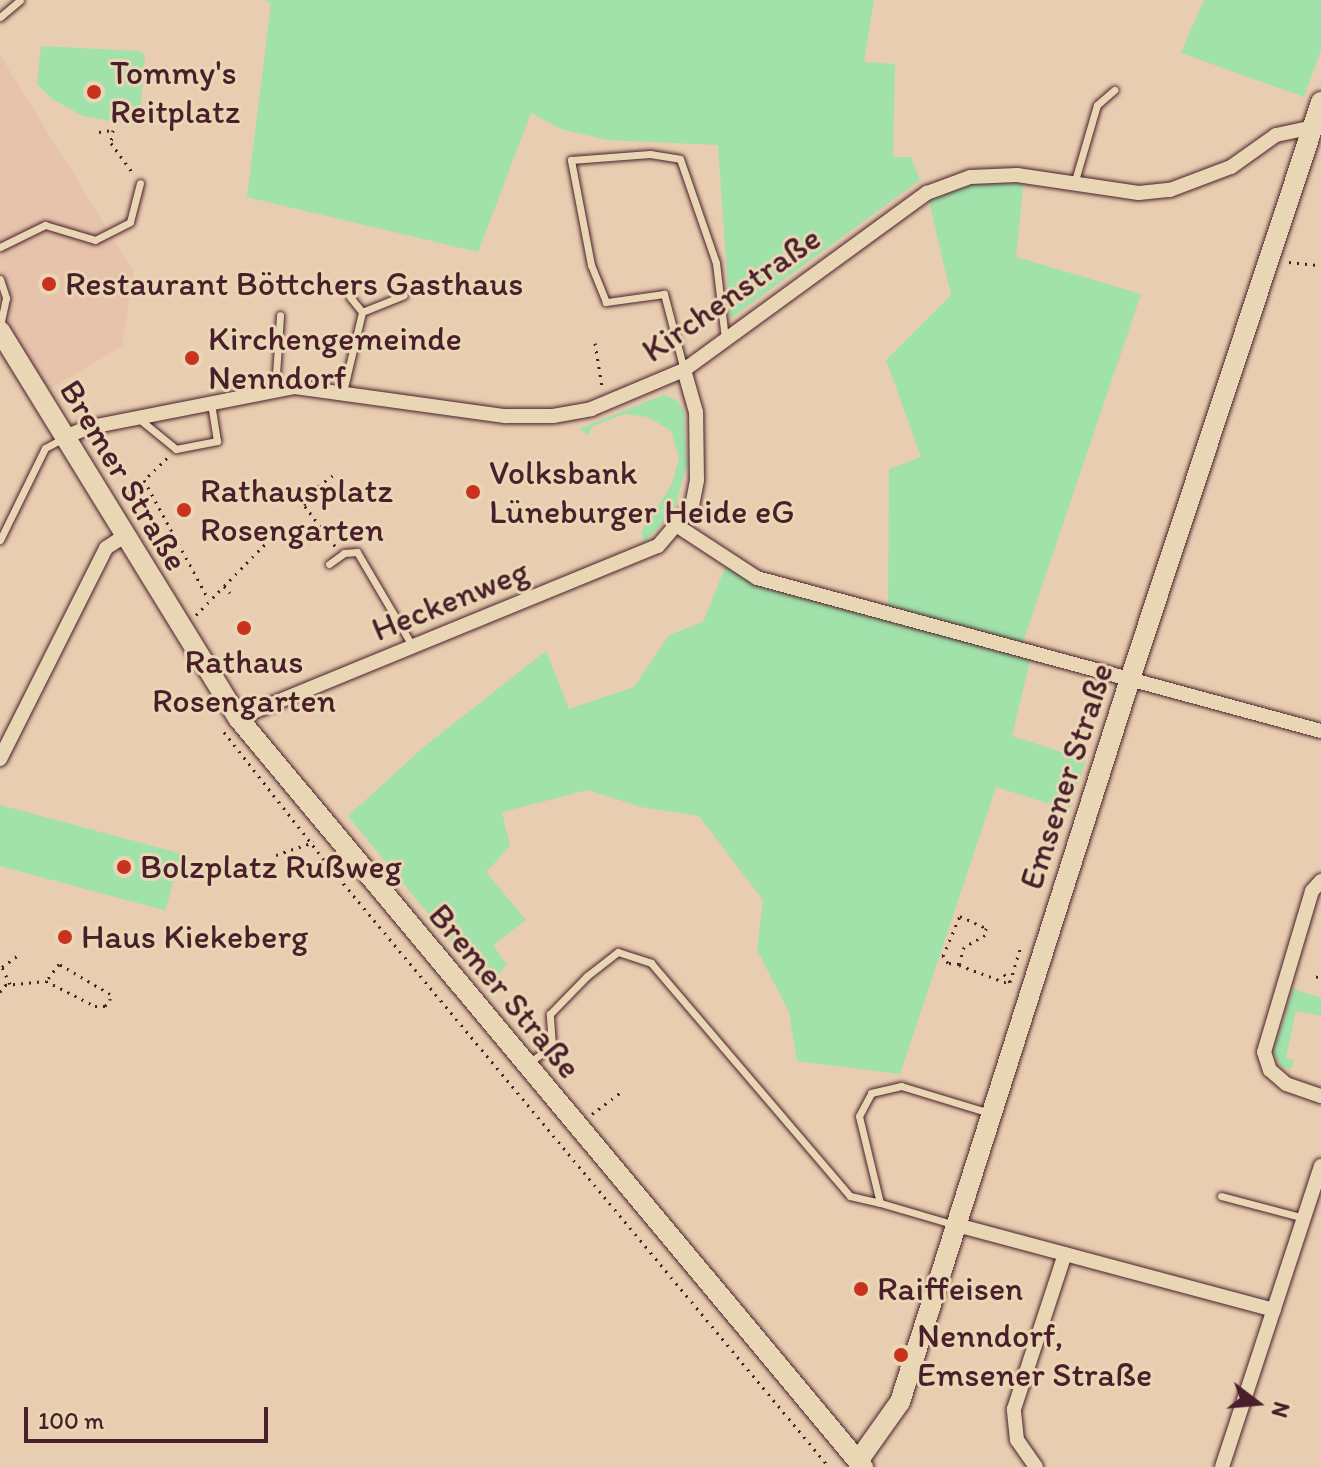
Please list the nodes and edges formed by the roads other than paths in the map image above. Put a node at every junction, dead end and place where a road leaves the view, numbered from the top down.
1 (20, 0) edge
2 (0, 17) edge
3 (1114, 90) dead end
4 (1321, 102) edge
5 (1313, 127) junction
6 (140, 183) road end
7 (1074, 184) junction
8 (0, 247) edge
9 (0, 279) edge
10 (404, 295) dead end
11 (350, 297) dead end
12 (362, 312) junction
13 (280, 315) dead end
14 (0, 329) edge
15 (725, 339) junction
16 (684, 370) junction
17 (275, 389) junction
18 (343, 392) junction
19 (211, 403) junction
20 (138, 418) junction
21 (63, 438) junction
22 (679, 527) junction
23 (123, 537) junction
24 (0, 540) edge
25 (329, 564) dead end
26 (413, 647) junction
27 (1130, 679) junction
28 (230, 724) junction
29 (1321, 731) edge
30 (0, 759) edge
31 (1321, 881) edge
32 (525, 1065) junction
33 (1321, 1096) edge
34 (993, 1113) junction
35 (1321, 1166) edge
36 (1221, 1196) dead end
37 (880, 1203) junction
38 (1304, 1218) junction
39 (957, 1225) junction
40 (1065, 1254) junction
41 (1274, 1310) junction
42 (861, 1464) edge
43 (1036, 1467) edge
44 (1222, 1467) edge

1 - 2 lane
3 - 7 lane
4 - 5 street, Emsener Straße
5 - 7 street, Kirchenstraße
5 - 27 street, Emsener Straße
6 - 8 lane
7 - 15 street, Kirchenstraße
9 - 14 lane
10 - 12 lane
11 - 12 lane
12 - 18 lane
13 - 17 lane
14 - 21 street, Bremer Straße
15 - 16 street, Kirchenstraße
15 - 16 lane
16 - 18 street, Kirchenstraße
16 - 22 street
17 - 18 street, Kirchenstraße
17 - 19 street, Kirchenstraße
19 - 20 street, Kirchenstraße
19 - 20 lane
20 - 21 street, Kirchenstraße
21 - 23 street, Bremer Straße
21 - 24 lane
22 - 26 street, Heckenweg
22 - 27 street
23 - 28 street, Bremer Straße
23 - 30 street
25 - 26 lane
26 - 28 street, Heckenweg
27 - 29 street
27 - 34 street, Emsener Straße
28 - 32 street, Bremer Straße
31 - 33 street
32 - 37 lane
32 - 42 street, Bremer Straße
34 - 37 lane
34 - 39 street, Emsener Straße
35 - 38 street
36 - 38 lane
37 - 39 lane
38 - 41 street
39 - 40 street
39 - 42 street, Emsener Straße
40 - 41 street
40 - 43 street
41 - 44 street

